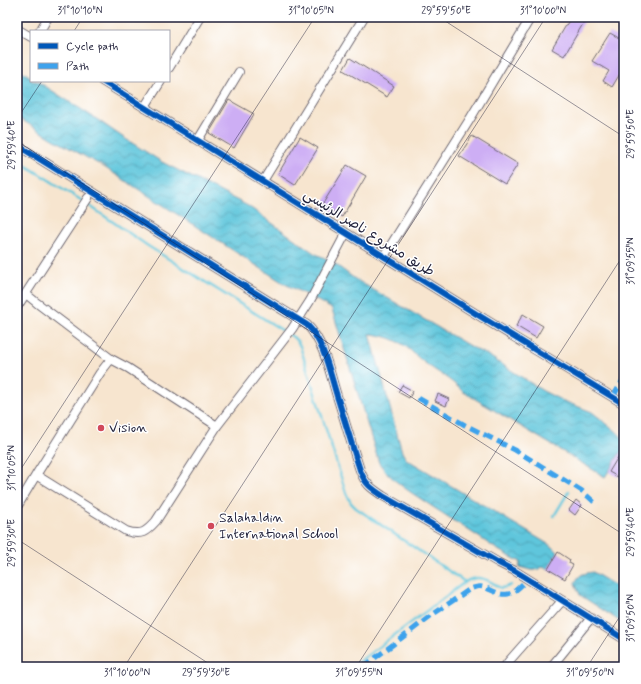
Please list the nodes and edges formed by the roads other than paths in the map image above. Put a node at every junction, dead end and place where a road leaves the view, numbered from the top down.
1 (48, 17) edge
2 (200, 17) edge
3 (364, 17) edge
4 (531, 17) edge
5 (17, 28) edge
6 (41, 30) edge
7 (30, 36) edge
8 (170, 66) edge
9 (239, 72) dead end
10 (104, 82) edge
11 (160, 82) edge
12 (144, 108) junction
13 (198, 140) junction
14 (17, 145) edge
15 (263, 181) junction
16 (88, 198) dead end
17 (346, 233) junction
18 (384, 256) junction
19 (26, 294) junction
20 (17, 307) edge
21 (298, 319) junction
22 (111, 359) junction
23 (624, 404) edge
24 (217, 426) junction
25 (36, 475) junction
26 (17, 507) edge
27 (562, 601) junction
28 (591, 618) junction
29 (624, 639) edge
30 (508, 667) edge
31 (551, 667) edge

1 - 6 street
2 - 8 street
3 - 15 street
4 - 18 street
5 - 7 street
9 - 13 street
10 - 12 street, طريق مشروع ناصر الرئيسي
11 - 12 street
12 - 13 street, طريق مشروع ناصر الرئيسي
13 - 15 street, طريق مشروع ناصر الرئيسي
14 - 21 street
15 - 17 street, طريق مشروع ناصر الرئيسي
16 - 19 street
17 - 18 street, طريق مشروع ناصر الرئيسي
17 - 21 street
18 - 23 street, طريق مشروع ناصر الرئيسي
19 - 20 street
19 - 22 street
21 - 24 street
21 - 27 street
22 - 24 street
22 - 25 street
24 - 25 street
25 - 26 street
27 - 28 street
27 - 30 street
28 - 29 street
28 - 31 street

